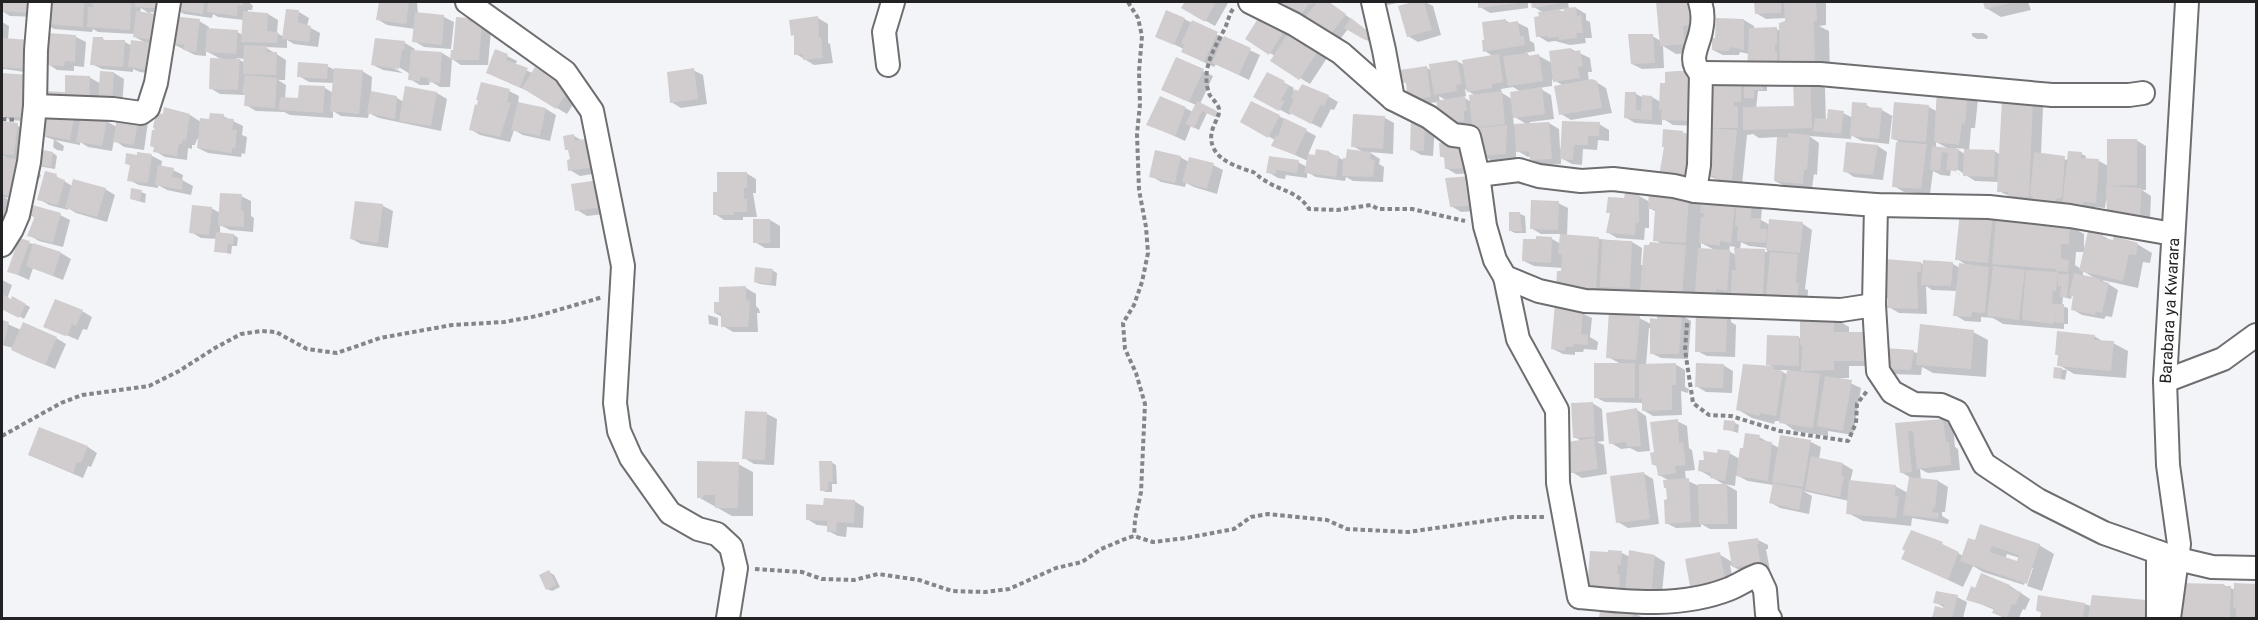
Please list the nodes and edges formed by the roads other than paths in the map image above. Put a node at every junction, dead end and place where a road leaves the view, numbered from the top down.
1 (40, 2) edge
2 (169, 2) edge
3 (467, 2) edge
4 (893, 2) edge
5 (1373, 2) edge
6 (1700, 2) edge
7 (2187, 2) edge
8 (1243, 4) edge
9 (888, 65) dead end
10 (1701, 73) junction
11 (2143, 93) dead end
12 (1393, 99) junction
13 (35, 106) junction
14 (1478, 175) junction
15 (1695, 191) junction
16 (1876, 205) junction
17 (2173, 234) junction
18 (2, 245) edge
19 (1505, 277) junction
20 (1874, 305) junction
21 (2256, 335) edge
22 (2165, 381) junction
23 (2168, 556) junction
24 (2256, 568) edge
25 (728, 618) edge
26 (1770, 618) edge
27 (2158, 618) edge
28 (2169, 618) edge

1 - 13 street
2 - 13 street
3 - 25 street
4 - 9 street
5 - 12 street
6 - 10 street
7 - 17 street, Barabara ya Kwarara
8 - 12 street
10 - 11 street
10 - 15 street
12 - 14 street
13 - 18 street
14 - 15 street
14 - 19 street
15 - 16 street
16 - 17 street
16 - 20 street
17 - 22 street, Barabara ya Kwarara
19 - 20 street
19 - 26 street
20 - 23 street
21 - 22 street
22 - 23 street, Barabara ya Kwarara
23 - 24 street
23 - 27 street, Barabara ya Kwarara
23 - 28 street, Barabara ya Kwarara

